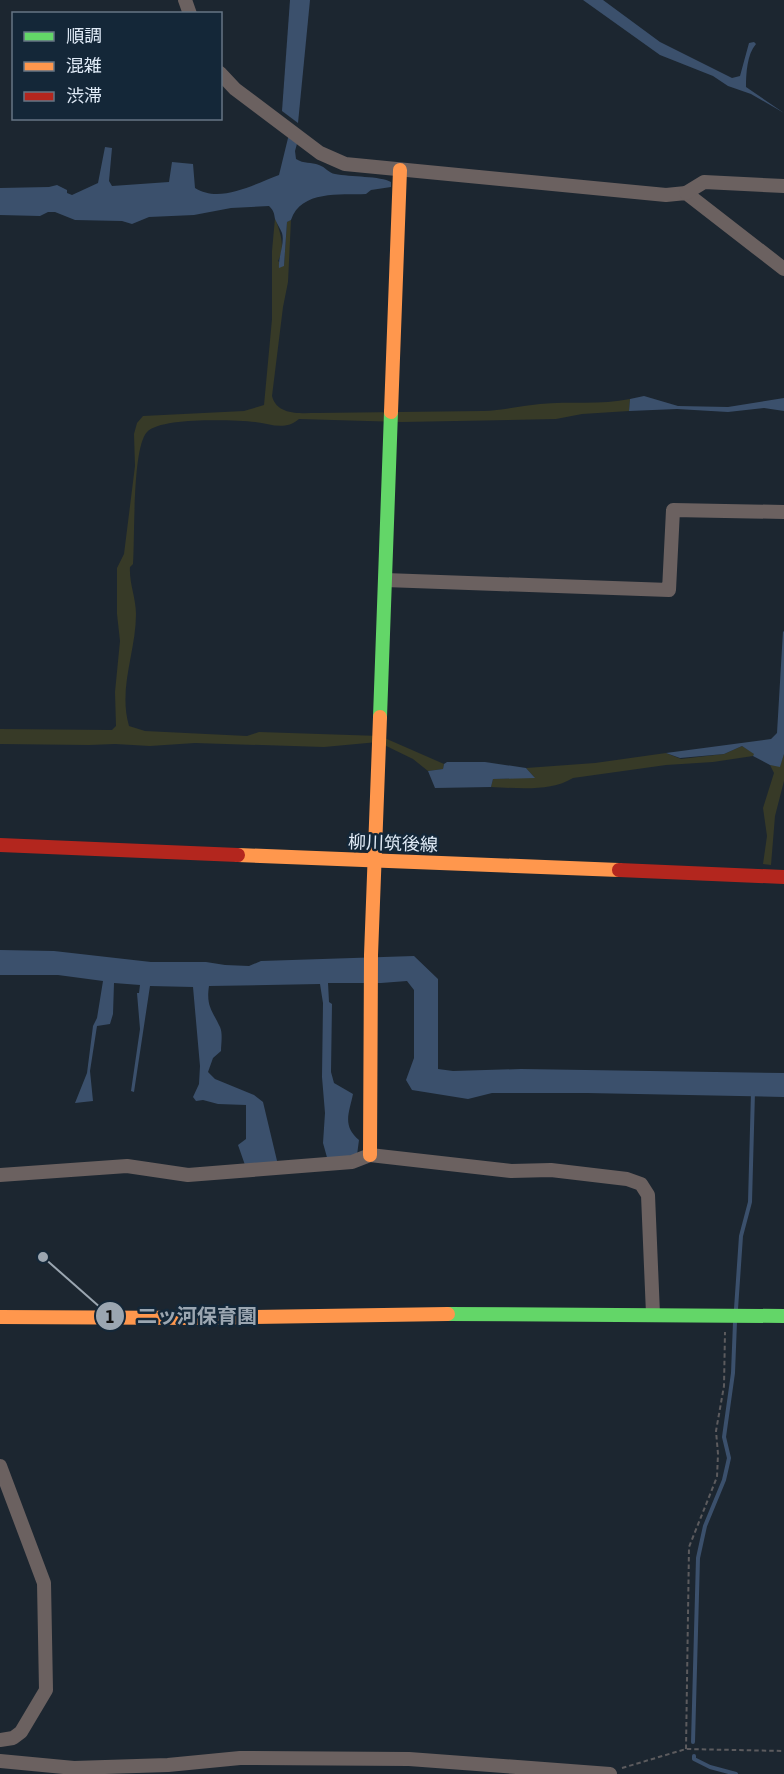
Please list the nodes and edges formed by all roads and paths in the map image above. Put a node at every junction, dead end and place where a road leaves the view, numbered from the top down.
1 (222, 75) edge
2 (400, 170) junction
3 (784, 186) edge
4 (686, 193) junction
5 (784, 269) edge
6 (784, 512) edge
7 (385, 580) junction
8 (0, 845) edge
9 (375, 861) junction
10 (784, 877) edge
11 (370, 1155) junction
12 (0, 1175) edge
13 (653, 1314) junction
14 (726, 1315) junction
15 (784, 1316) edge
16 (0, 1317) edge
17 (0, 1466) edge
18 (0, 1740) edge
19 (686, 1749) junction
20 (784, 1751) edge
21 (0, 1761) edge
22 (607, 1774) edge

1 - 2 street
2 - 4 street
2 - 7 street
3 - 4 street
4 - 5 street
6 - 7 street
7 - 9 street
8 - 9 street, 柳川筑後線
9 - 10 street, 柳川筑後線
9 - 11 street
11 - 12 street
11 - 13 street
13 - 14 street
13 - 16 street
14 - 15 street
14 - 19 path
17 - 18 street
19 - 20 path
19 - 22 path
21 - 22 street

